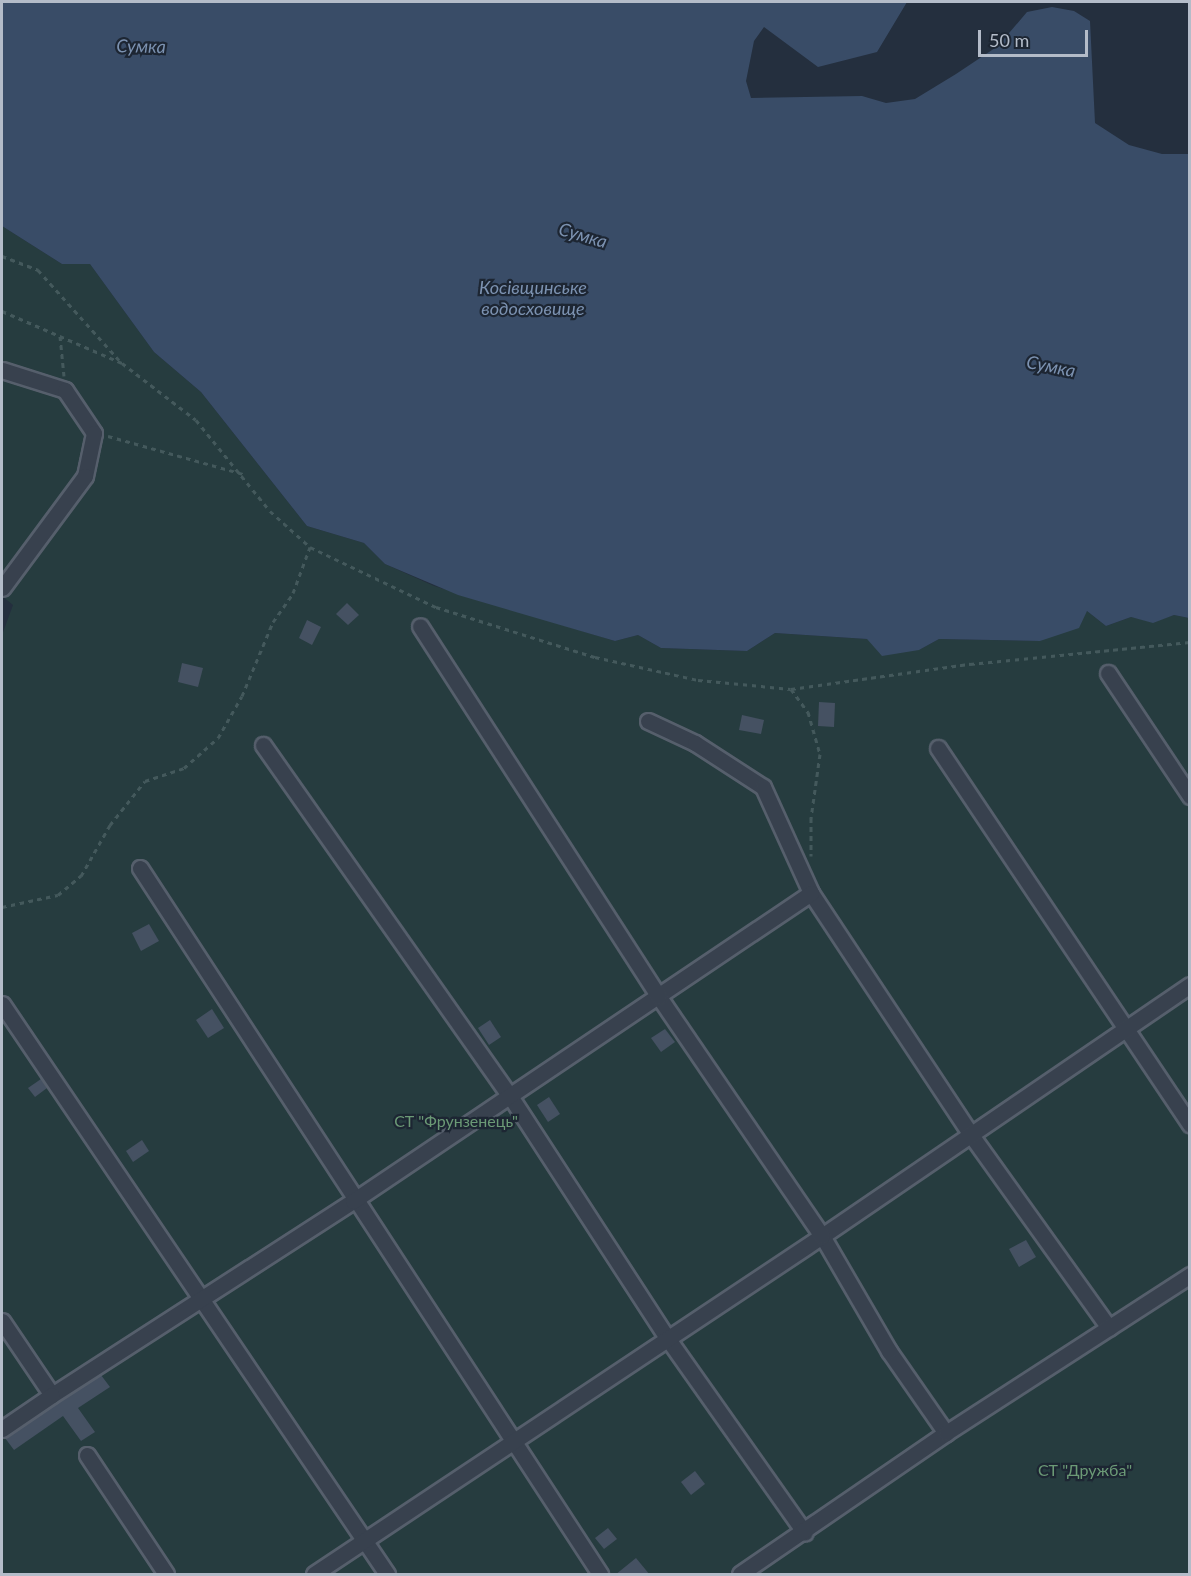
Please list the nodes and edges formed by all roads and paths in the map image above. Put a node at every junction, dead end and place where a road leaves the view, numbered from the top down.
1 (2, 256) edge
2 (2, 311) edge
3 (60, 336) junction
4 (122, 363) junction
5 (2, 370) edge
6 (65, 390) junction
7 (94, 433) junction
8 (244, 474) junction
9 (310, 547) junction
10 (2, 588) edge
11 (420, 626) dead end
12 (1190, 642) edge
13 (1108, 673) dead end
14 (791, 689) junction
15 (648, 721) dead end
16 (263, 745) dead end
17 (938, 748) dead end
18 (1190, 796) edge
19 (811, 861) dead end
20 (140, 868) dead end
21 (811, 893) junction
22 (2, 907) edge
23 (1190, 985) edge
24 (659, 997) junction
25 (2, 1004) edge
26 (1124, 1029) junction
27 (510, 1096) junction
28 (1190, 1124) edge
29 (970, 1134) junction
30 (353, 1201) junction
31 (822, 1236) junction
32 (1190, 1275) edge
33 (204, 1299) junction
34 (2, 1321) edge
35 (1109, 1328) junction
36 (668, 1339) junction
37 (52, 1395) junction
38 (2, 1429) edge
39 (946, 1433) junction
40 (514, 1440) junction
41 (87, 1455) dead end
42 (804, 1533) junction
43 (364, 1540) junction
44 (166, 1575) edge
45 (314, 1575) edge
46 (387, 1575) edge
47 (600, 1575) edge
48 (740, 1575) edge

1 - 4 path
2 - 3 path
3 - 4 path
3 - 6 path
4 - 8 path
5 - 6 street
6 - 7 street
7 - 8 path
7 - 10 street
8 - 9 path
9 - 14 path
9 - 22 path
11 - 24 street
12 - 14 path
13 - 18 street
14 - 19 path
15 - 21 street
16 - 27 street
17 - 26 street
20 - 30 street
21 - 24 street
21 - 29 street
23 - 26 street
24 - 27 street
24 - 31 street
25 - 33 street
26 - 28 street
26 - 29 street
27 - 30 street
27 - 36 street
29 - 31 street
29 - 35 street
30 - 33 street
30 - 40 street
31 - 36 street
31 - 39 street
32 - 35 street
33 - 37 street
33 - 43 street
34 - 37 street
35 - 39 street
36 - 40 street
36 - 42 street
37 - 38 street
39 - 42 street
40 - 43 street
40 - 47 street
41 - 44 street
42 - 48 street
43 - 45 street
43 - 46 street

